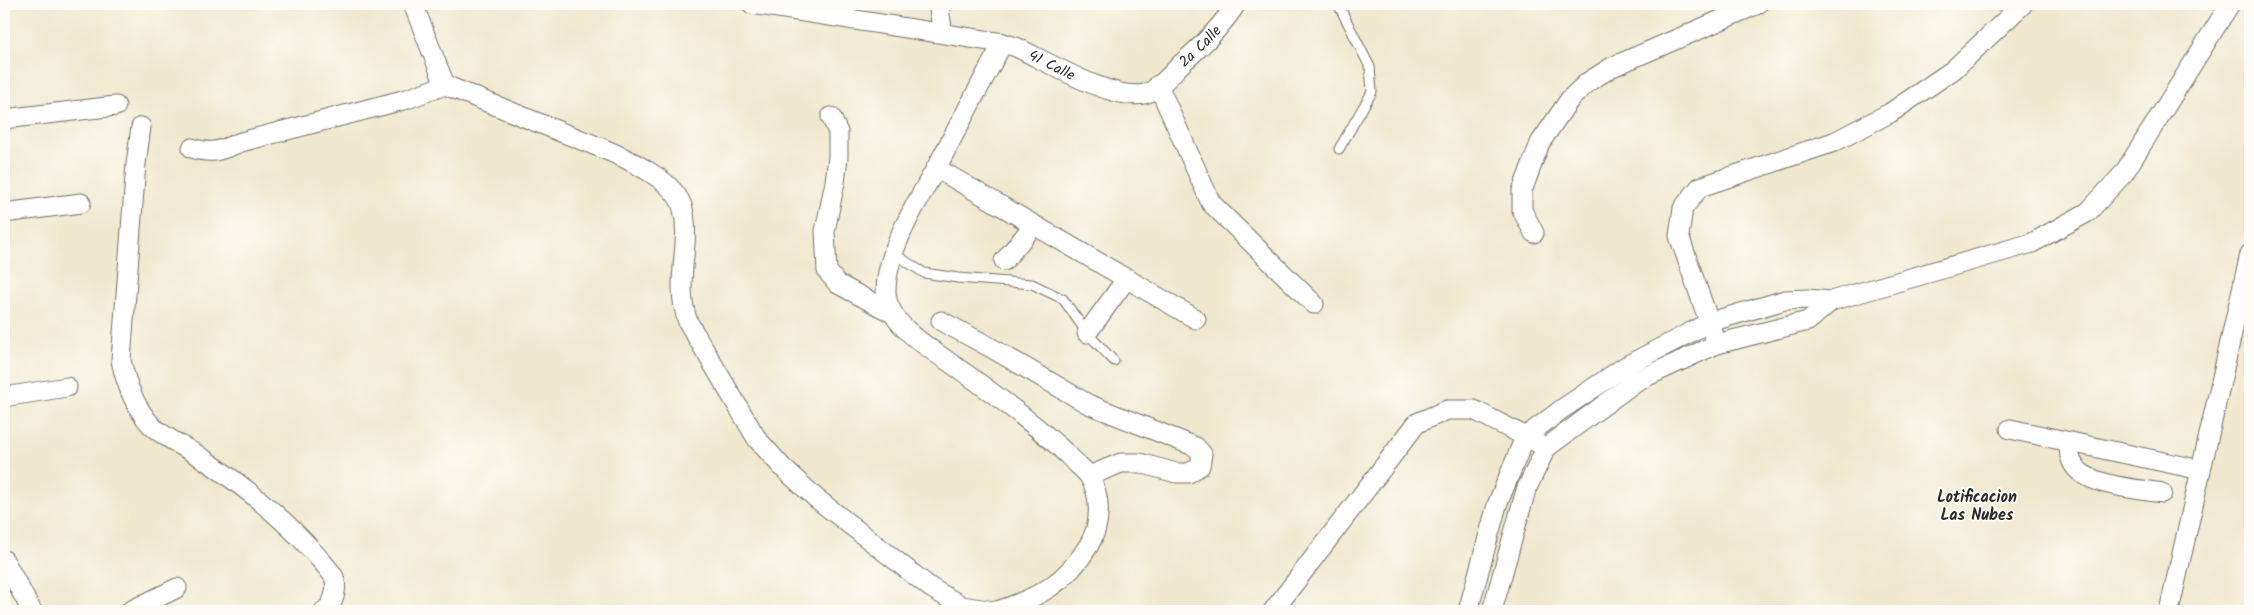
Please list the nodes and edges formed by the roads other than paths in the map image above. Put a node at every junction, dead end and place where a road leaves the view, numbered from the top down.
1 (413, 4) edge
2 (752, 4) edge
3 (938, 4) edge
4 (1236, 4) edge
5 (1338, 4) edge
6 (1758, 4) edge
7 (2023, 4) edge
8 (2230, 4) edge
9 (943, 32) junction
10 (1003, 43) junction
11 (445, 85) junction
12 (1158, 85) junction
13 (116, 106) dead end
14 (831, 117) dead end
15 (4, 119) edge
16 (141, 127) dead end
17 (192, 148) dead end
18 (1339, 149) dead end
19 (936, 168) junction
20 (81, 203) dead end
21 (4, 213) edge
22 (1034, 225) junction
23 (1534, 233) dead end
24 (894, 253) junction
25 (2250, 254) edge
26 (1004, 261) dead end
27 (1127, 278) junction
28 (1831, 301) junction
29 (1314, 304) dead end
30 (892, 313) junction
31 (1196, 319) dead end
32 (941, 321) dead end
33 (1710, 322) junction
34 (1087, 332) junction
35 (1717, 344) junction
36 (1114, 361) dead end
37 (67, 387) dead end
38 (4, 397) edge
39 (2010, 430) dead end
40 (1525, 437) junction
41 (2069, 442) junction
42 (1546, 448) junction
43 (2201, 470) junction
44 (1089, 476) junction
45 (2162, 493) dead end
46 (4, 560) edge
47 (177, 588) dead end
48 (32, 611) edge
49 (130, 611) edge
50 (324, 611) edge
51 (995, 611) edge
52 (1274, 611) edge
53 (1468, 611) edge
54 (1492, 611) edge
55 (2169, 611) edge

1 - 11 street
2 - 9 street, 41 Calle
3 - 9 street
4 - 12 street, 2a Calle
5 - 18 lane
6 - 23 street
7 - 33 street
8 - 28 street
9 - 10 street, 41 Calle
10 - 12 street, 41 Calle
10 - 19 street
11 - 17 street
11 - 51 street
12 - 29 street
13 - 15 street
14 - 30 street
16 - 50 street
19 - 22 street
19 - 24 street
20 - 21 street
22 - 26 street
22 - 27 street
24 - 30 street
24 - 34 lane
25 - 43 street
27 - 31 street
27 - 34 street
28 - 33 street
28 - 35 street
30 - 44 street
32 - 44 street
33 - 35 street
33 - 40 street
34 - 36 lane
35 - 42 street
37 - 38 street
39 - 41 street
40 - 42 street
40 - 52 street
40 - 53 street
41 - 43 street
41 - 45 street
42 - 54 street
43 - 55 street
44 - 51 street
46 - 48 street
47 - 49 street

